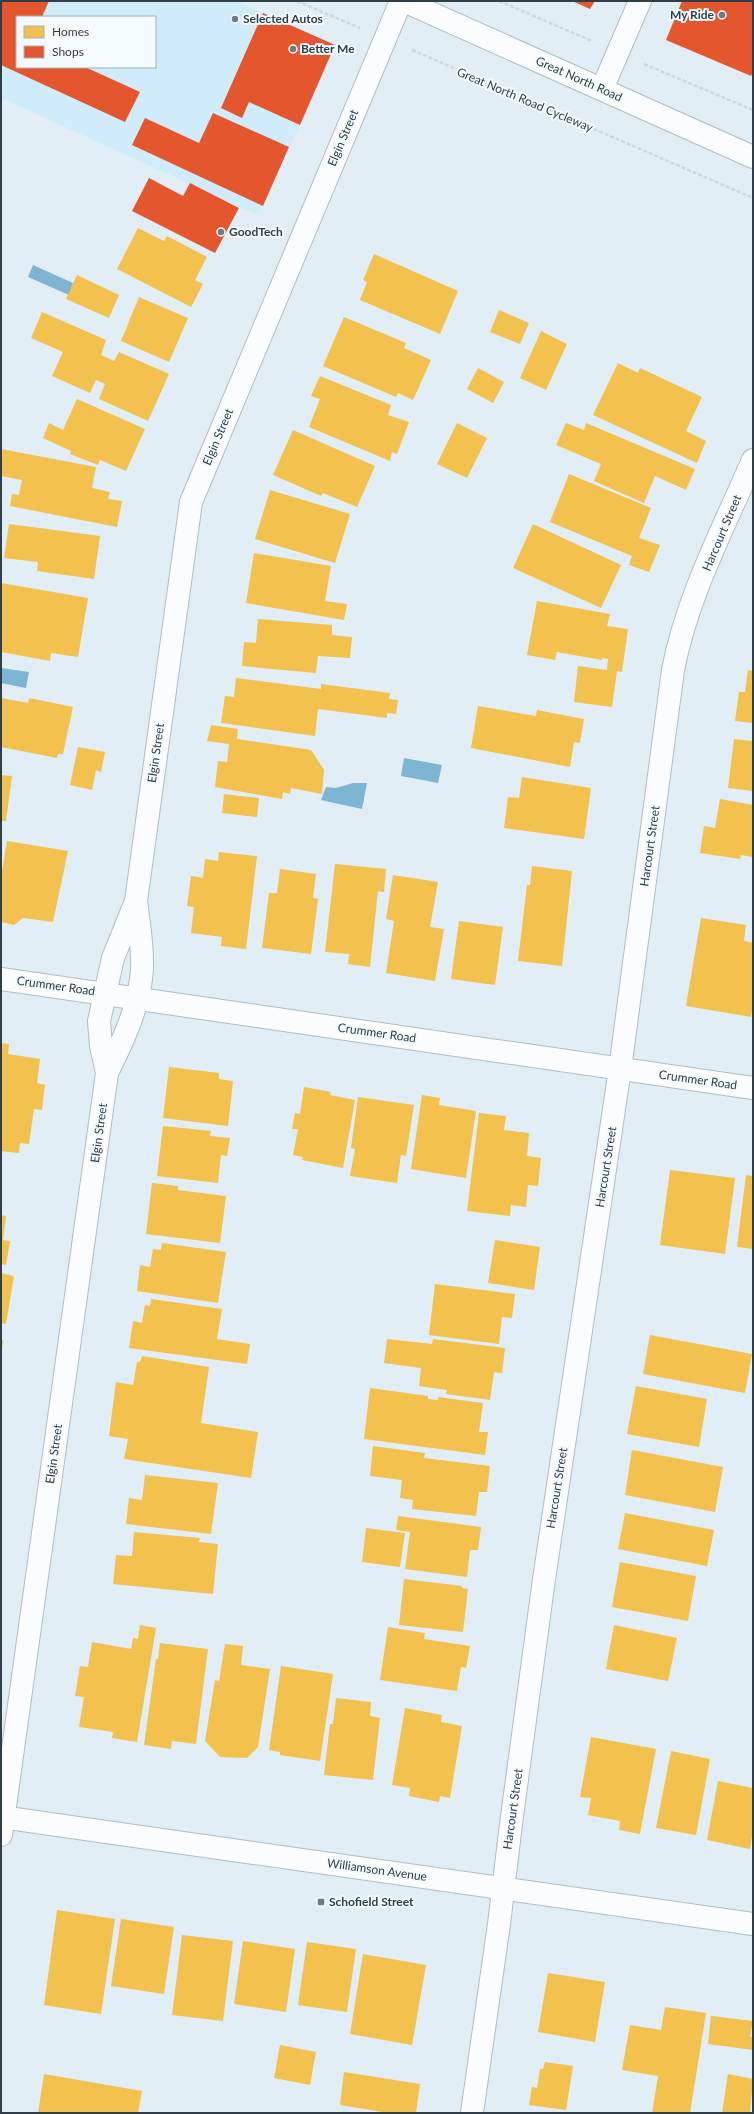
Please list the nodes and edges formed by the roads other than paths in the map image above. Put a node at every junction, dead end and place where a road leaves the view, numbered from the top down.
1 (403, 1) edge
2 (640, 1) edge
3 (602, 89) junction
4 (753, 157) edge
5 (753, 460) edge
6 (136, 901) junction
7 (1, 979) edge
8 (105, 993) junction
9 (136, 998) junction
10 (620, 1069) junction
11 (107, 1073) junction
12 (753, 1088) edge
13 (2, 1823) edge
14 (503, 1887) junction
15 (753, 1924) edge
16 (472, 2113) edge

1 - 3 street, Great North Road
1 - 6 street, Elgin Street
2 - 3 street
3 - 4 street, Great North Road
5 - 10 street, Harcourt Street
6 - 8 street, Elgin Street
6 - 9 street, Elgin Street
7 - 8 street, Crummer Road
8 - 9 street, Crummer Road
8 - 11 street, Elgin Street
9 - 10 street, Crummer Road
9 - 11 street, Elgin Street
10 - 12 street, Crummer Road
10 - 14 street, Harcourt Street
11 - 13 street, Elgin Street
13 - 14 street, Williamson Avenue
14 - 15 street, Williamson Avenue
14 - 16 street

